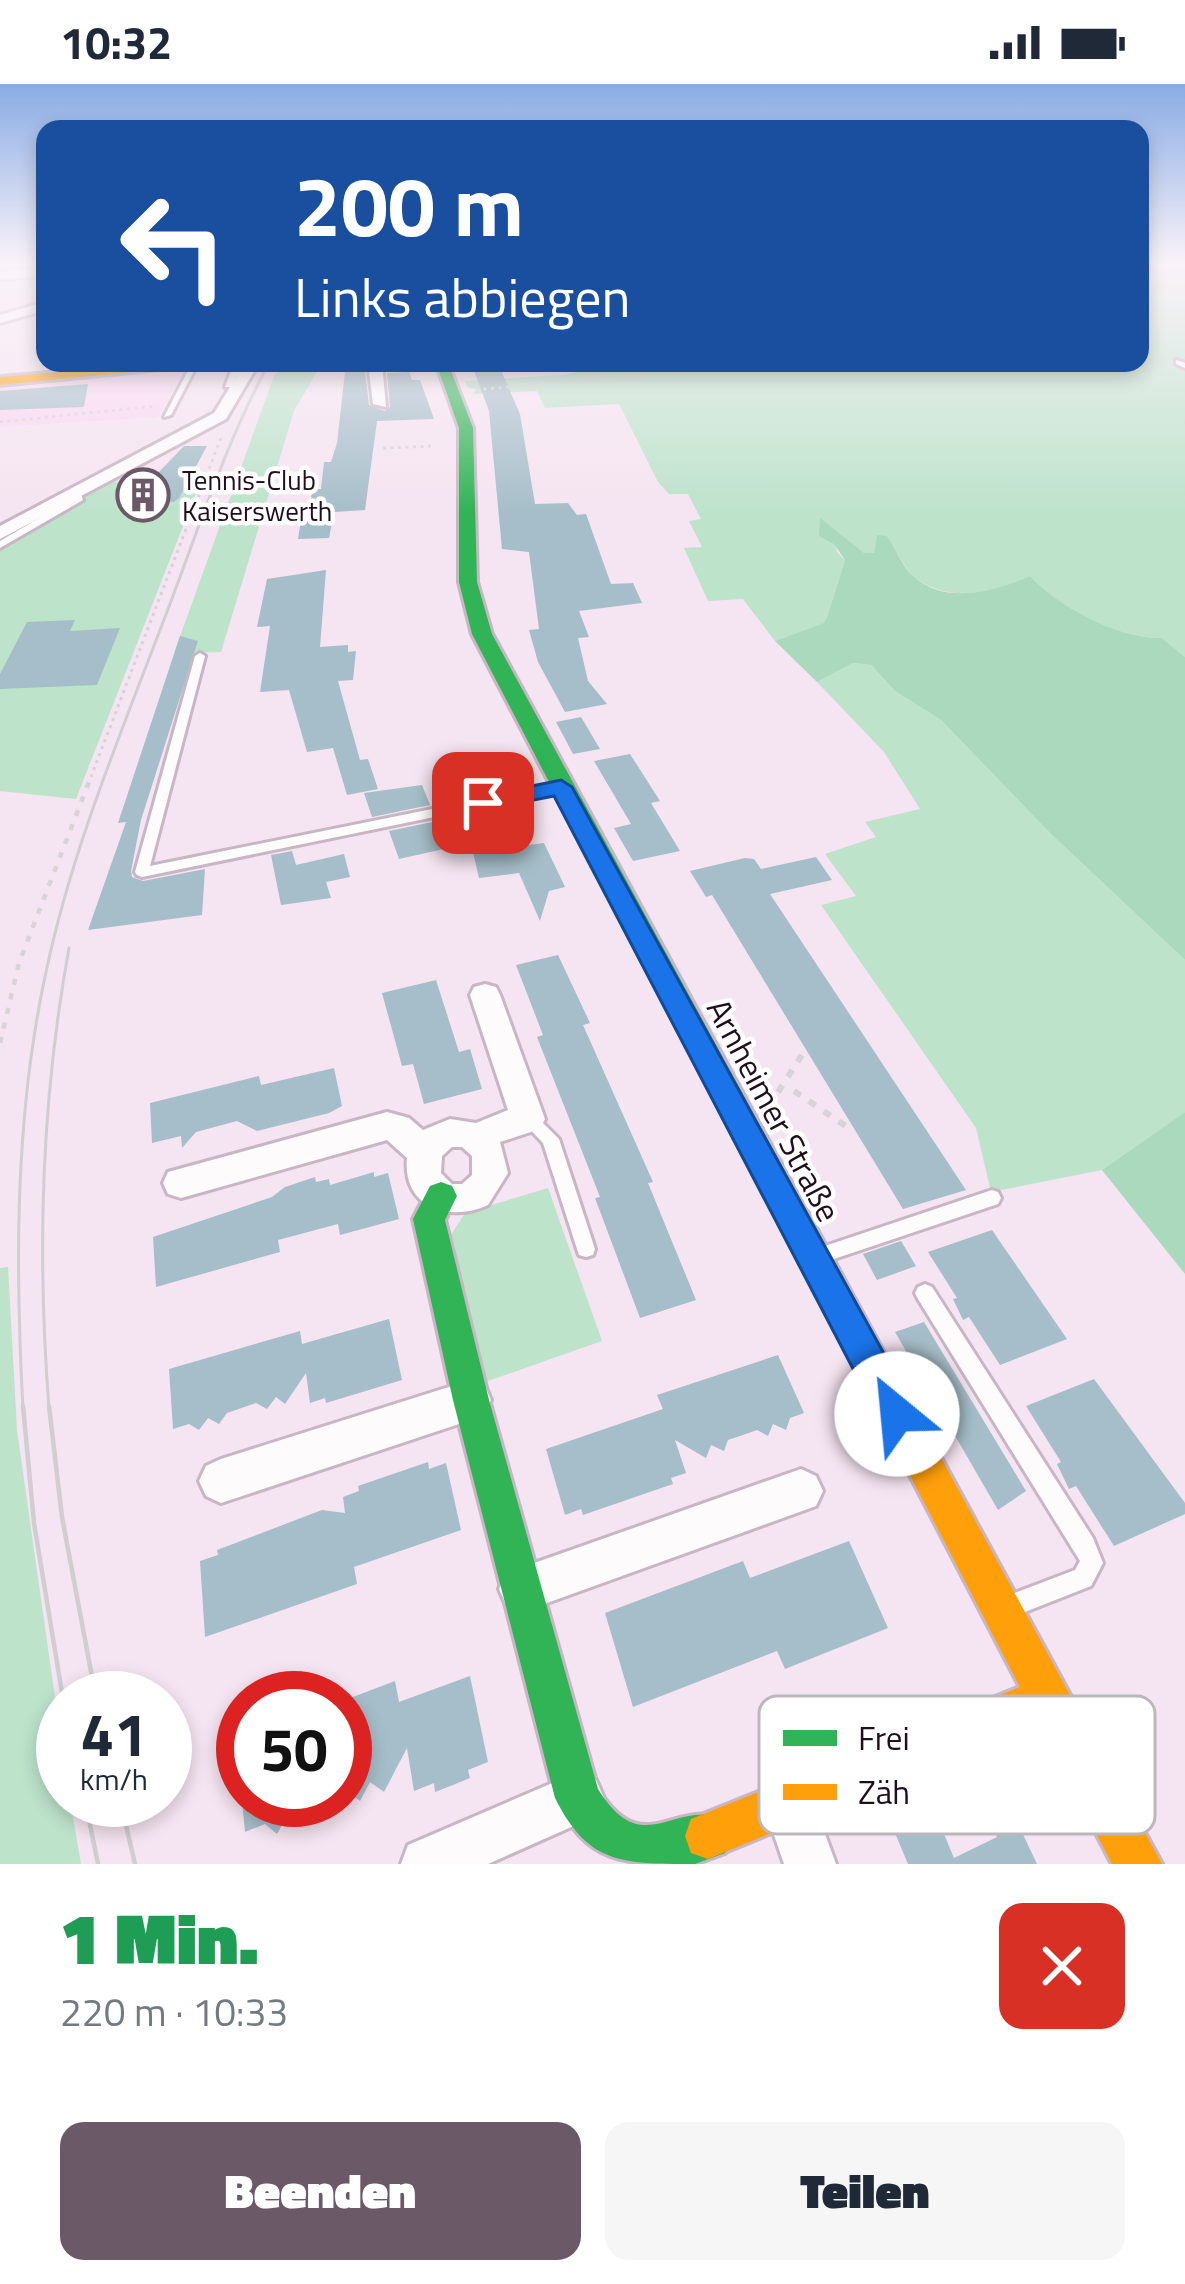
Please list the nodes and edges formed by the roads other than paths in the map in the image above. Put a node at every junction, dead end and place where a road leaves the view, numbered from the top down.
1 (191, 372) edge
2 (211, 372) edge
3 (247, 372) edge
4 (376, 372) edge
5 (446, 372) edge
6 (0, 381) edge
7 (381, 404) dead end
8 (167, 415) dead end
9 (77, 493) junction
10 (0, 533) edge
11 (0, 545) edge
12 (200, 656) dead end
13 (561, 787) junction
14 (484, 994) dead end
15 (528, 1119) junction
16 (480, 1140) junction
17 (425, 1153) junction
18 (181, 1183) dead end
19 (441, 1196) junction
20 (992, 1198) dead end
21 (586, 1249) dead end
22 (813, 1258) junction
23 (925, 1293) dead end
24 (471, 1400) junction
25 (221, 1481) dead end
26 (801, 1490) dead end
27 (522, 1589) junction
28 (1002, 1609) junction
29 (1047, 1696) edge
30 (578, 1798) junction
31 (759, 1814) edge
32 (800, 1834) edge
33 (1122, 1834) edge
34 (427, 1864) edge
35 (810, 1864) edge
36 (1138, 1864) edge

1 - 6 main road
2 - 8 lane
3 - 9 street
4 - 7 street
5 - 13 main road, Arnheimer Straße
9 - 10 street
9 - 11 lane
12 - 13 lane
13 - 22 main road, Arnheimer Straße
14 - 15 street
15 - 16 street
15 - 21 lane
16 - 17 street
16 - 19 street
17 - 18 street
17 - 19 street
19 - 24 main road
20 - 22 lane
22 - 28 main road, Arnheimer Straße
23 - 28 lane
24 - 25 street
24 - 27 main road
26 - 27 street
27 - 30 main road
28 - 29 main road, Arnheimer Straße
30 - 31 main road
30 - 34 street
32 - 35 street
33 - 36 main road, Arnheimer Straße

